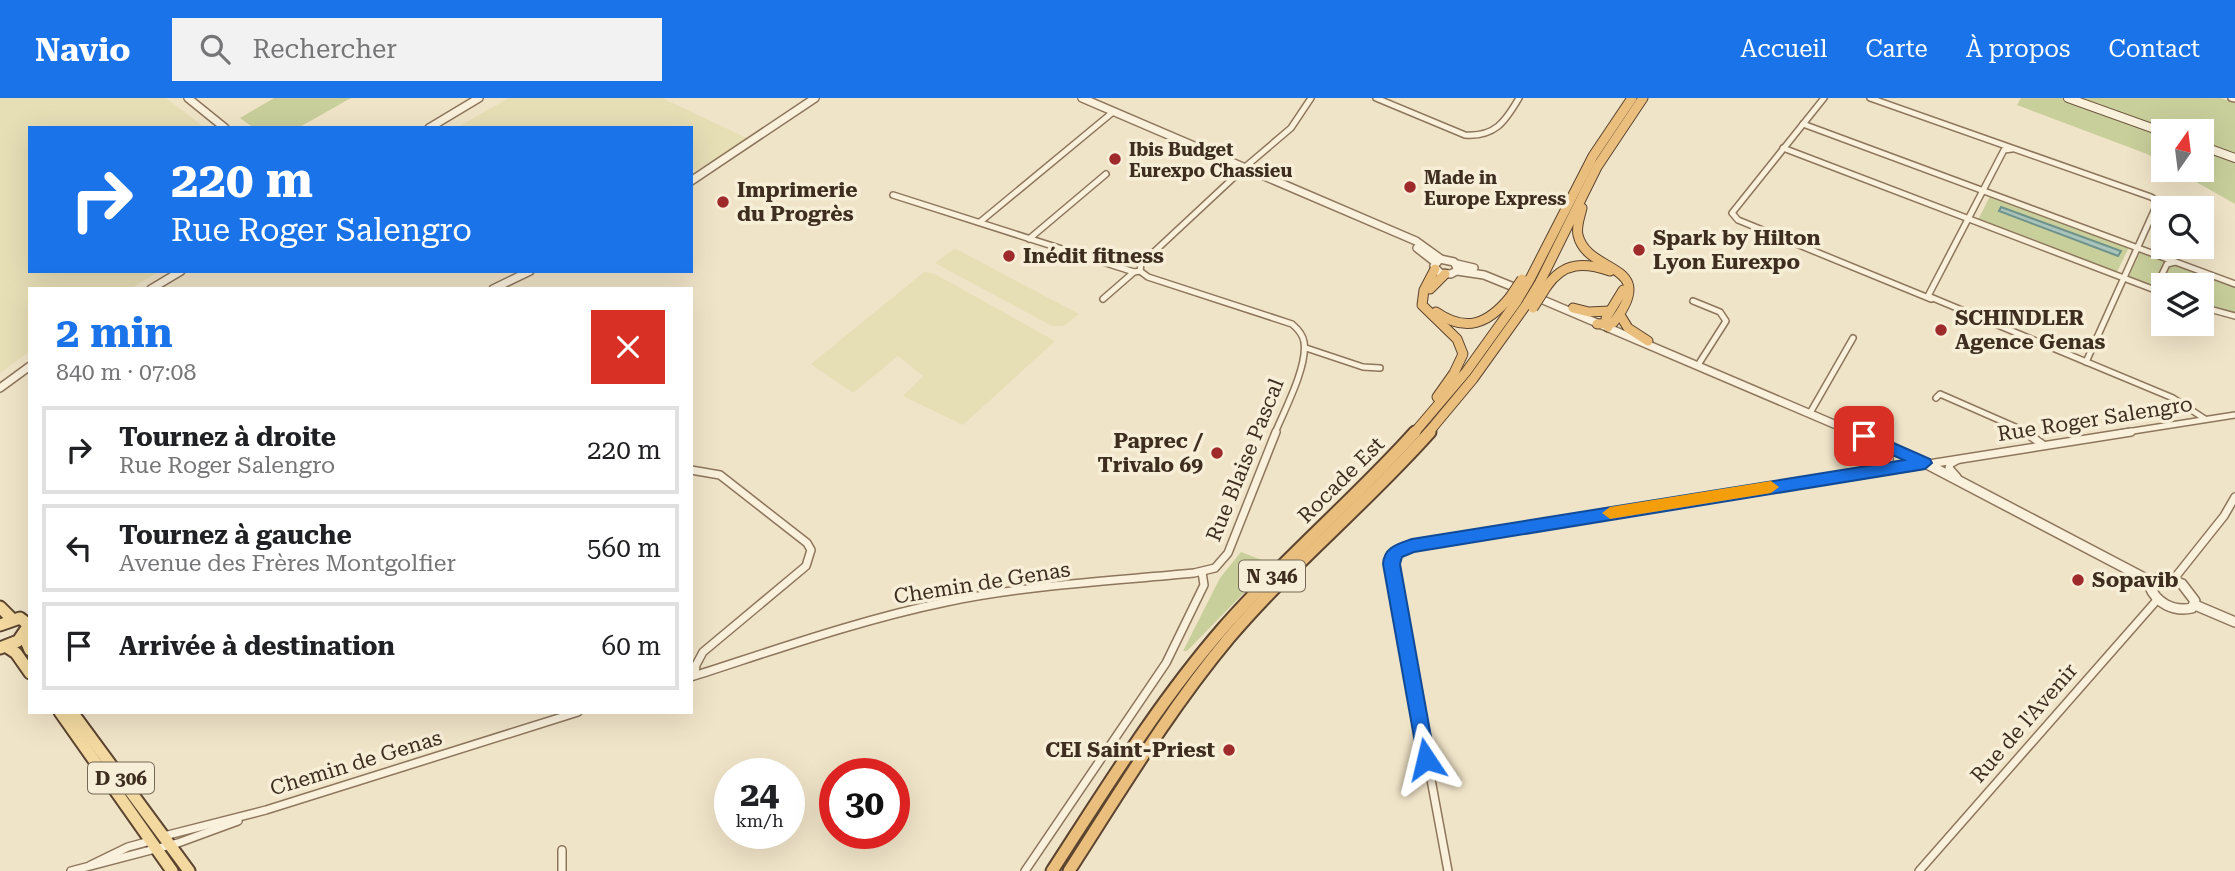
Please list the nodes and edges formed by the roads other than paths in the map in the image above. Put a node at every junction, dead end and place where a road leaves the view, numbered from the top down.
1 (188, 98) edge
2 (480, 98) edge
3 (815, 98) edge
4 (1082, 98) edge
5 (1311, 98) edge
6 (1376, 98) edge
7 (1519, 98) edge
8 (1632, 98) edge
9 (1643, 98) edge
10 (1824, 98) edge
11 (1870, 98) edge
12 (2068, 98) edge
13 (1113, 112) junction
14 (1803, 124) junction
15 (223, 126) edge
16 (432, 126) edge
17 (2151, 128) edge
18 (1783, 148) junction
19 (2012, 148) junction
20 (2214, 150) edge
21 (2235, 158) edge
22 (1244, 168) junction
23 (1106, 174) dead end
24 (693, 180) edge
25 (1984, 189) junction
26 (893, 195) dead end
27 (1581, 199) junction
28 (1969, 219) junction
29 (980, 222) junction
30 (1029, 239) junction
31 (2139, 248) junction
32 (2180, 263) junction
33 (1439, 266) junction
34 (1457, 267) junction
35 (1137, 272) junction
36 (178, 273) edge
37 (526, 273) edge
38 (2163, 273) edge
39 (2125, 279) junction
40 (1535, 281) junction
41 (2235, 284) edge
42 (154, 287) edge
43 (497, 287) edge
44 (2151, 288) edge
45 (1104, 299) dead end
46 (1934, 300) junction
47 (1693, 301) dead end
48 (1522, 303) junction
49 (1573, 308) junction
50 (1609, 311) junction
51 (2214, 312) edge
52 (1620, 315) junction
53 (2235, 316) edge
54 (1604, 325) junction
55 (1853, 338) dead end
56 (1648, 341) junction
57 (1306, 348) junction
58 (2087, 362) junction
59 (1698, 365) junction
60 (28, 367) edge
61 (1380, 368) dead end
62 (0, 388) edge
63 (1936, 398) dead end
64 (1810, 413) junction
65 (2235, 415) edge
66 (2205, 419) junction
67 (1864, 436) junction
68 (1404, 444) junction
69 (2043, 444) junction
70 (1962, 458) junction
71 (1925, 463) junction
72 (1889, 468) junction
73 (693, 470) edge
74 (1959, 480) junction
75 (2235, 497) edge
76 (2233, 508) edge
77 (1202, 572) junction
78 (2173, 579) junction
79 (2150, 581) junction
80 (2157, 600) junction
81 (2195, 606) junction
82 (0, 607) edge
83 (2235, 622) edge
84 (24, 623) edge
85 (0, 625) edge
86 (28, 641) edge
87 (4, 647) edge
88 (28, 670) edge
89 (693, 676) edge
90 (62, 714) edge
91 (73, 714) edge
92 (572, 714) edge
93 (160, 843) junction
94 (562, 850) dead end
95 (71, 871) edge
96 (172, 871) edge
97 (189, 871) edge
98 (562, 871) edge
99 (1025, 871) edge
100 (1052, 871) edge
101 (1069, 871) edge
102 (1448, 871) edge
103 (1919, 871) edge

1 - 15 street
2 - 16 street
3 - 24 street
4 - 13 street
5 - 22 street
6 - 7 street
8 - 40 highway
9 - 27 highway, Rocade Est / N 346
10 - 14 street
11 - 19 street
12 - 17 main road
13 - 22 street
13 - 29 street
14 - 18 street
14 - 25 street
18 - 28 street
18 - 46 street
19 - 25 street
19 - 31 street
20 - 21 main road
22 - 33 street
22 - 35 street
23 - 30 street
25 - 28 street
25 - 31 street
26 - 29 street
27 - 40 highway, Rocade Est / N 346
27 - 52 highway
28 - 39 street
28 - 46 street
29 - 30 street
30 - 35 street
31 - 32 street
31 - 39 street
32 - 38 street
32 - 41 street
33 - 34 street
33 - 34 street
33 - 48 highway
33 - 68 highway
34 - 49 street
34 - 54 street
35 - 45 street
35 - 57 street
36 - 42 street
37 - 43 street
39 - 44 street
39 - 58 street
40 - 48 highway, bridge
40 - 48 highway, Rocade Est / N 346, bridge
40 - 50 highway
46 - 58 street
47 - 59 street
48 - 68 highway, Rocade Est / N 346
48 - 101 highway, Rocade Est / N 346
49 - 50 highway
49 - 54 street
50 - 54 highway
51 - 53 street
52 - 54 highway
52 - 56 highway
54 - 56 street
54 - 59 street
55 - 64 street
56 - 59 street
57 - 61 street
57 - 77 street, Rue Blaise Pascal
58 - 66 street
59 - 64 street
60 - 62 street
63 - 69 street
64 - 67 street
65 - 66 street, Rue Roger Salengro
66 - 69 street, Rue Roger Salengro
67 - 71 street
67 - 72 street
68 - 100 highway, Rocade Est / N 346
69 - 70 street, Rue Roger Salengro
70 - 71 street, Rue Roger Salengro
70 - 74 street
71 - 72 street, Rue Roger Salengro
71 - 74 street
72 - 102 street, Rue Roger Salengro
73 - 89 street
74 - 79 street
75 - 76 street
76 - 78 street
77 - 89 street, Chemin de Genas
77 - 99 street
78 - 79 street
78 - 81 street
79 - 80 street
80 - 81 street
80 - 103 street, Rue de l'Avenir
81 - 83 street
82 - 84 main road
84 - 85 main road
84 - 86 main road
84 - 87 main road
87 - 88 main road
90 - 93 main road, D 306
91 - 93 main road, D 306
92 - 93 street, Chemin de Genas
93 - 95 street, Chemin de Genas
93 - 96 main road, D 306
93 - 97 main road, D 306
94 - 98 street

